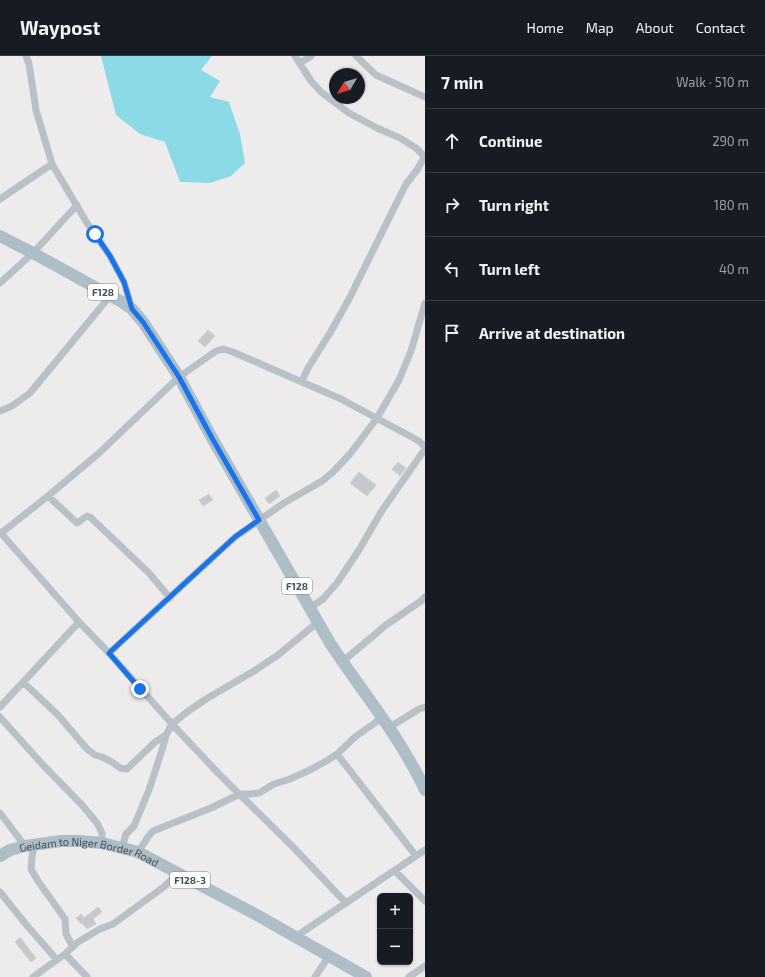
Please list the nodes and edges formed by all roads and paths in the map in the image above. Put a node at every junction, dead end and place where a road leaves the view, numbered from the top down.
1 (26, 56) edge
2 (295, 56) edge
3 (311, 56) edge
4 (356, 56) edge
5 (300, 63) junction
6 (425, 97) edge
7 (425, 157) edge
8 (52, 164) junction
9 (0, 199) edge
10 (77, 205) junction
11 (0, 236) edge
12 (33, 253) junction
13 (0, 282) edge
14 (110, 296) junction
15 (425, 303) edge
16 (132, 309) junction
17 (179, 377) junction
18 (302, 381) junction
19 (0, 411) edge
20 (377, 418) junction
21 (425, 448) edge
22 (48, 496) junction
23 (259, 520) junction
24 (0, 533) edge
25 (425, 597) edge
26 (170, 598) junction
27 (310, 608) junction
28 (79, 622) junction
29 (318, 622) junction
30 (109, 653) junction
31 (342, 662) junction
32 (23, 682) junction
33 (0, 707) edge
34 (425, 707) edge
35 (0, 717) edge
36 (383, 717) junction
37 (172, 724) junction
38 (390, 727) junction
39 (166, 735) junction
40 (337, 754) junction
41 (425, 790) edge
42 (240, 794) junction
43 (0, 813) edge
44 (102, 843) junction
45 (30, 845) junction
46 (122, 848) junction
47 (425, 850) edge
48 (138, 852) junction
49 (0, 856) edge
50 (416, 856) junction
51 (395, 871) junction
52 (178, 873) junction
53 (0, 892) edge
54 (425, 901) edge
55 (346, 903) junction
56 (295, 937) junction
57 (73, 947) junction
58 (65, 954) junction
59 (329, 956) junction
60 (57, 960) junction
61 (425, 966) edge
62 (33, 977) edge
63 (87, 977) edge
64 (315, 977) edge
65 (366, 977) edge
66 (409, 977) edge

1 - 8 street
2 - 5 street
3 - 5 street
4 - 6 street
5 - 7 street
7 - 18 street
8 - 9 street
8 - 10 street
10 - 12 street
10 - 16 street
11 - 12 main road, F128
12 - 13 street
12 - 14 main road, F128
14 - 16 main road, F128
14 - 19 street
15 - 20 street
16 - 17 main road, F128
17 - 18 street
17 - 22 street
17 - 23 main road, F128
18 - 20 street
20 - 21 street
20 - 23 street
21 - 27 street
22 - 24 street
22 - 26 street
23 - 26 street
23 - 27 main road, F128
24 - 28 street
25 - 31 street
26 - 30 street
27 - 29 main road, F128
28 - 30 street
28 - 32 street
29 - 31 main road, F128
29 - 37 street
30 - 37 street
31 - 36 main road, F128
32 - 33 street
32 - 39 street
34 - 38 street
35 - 44 street
36 - 38 main road, F128
36 - 40 street
37 - 39 street
37 - 42 street
38 - 41 main road, F128
39 - 46 street
40 - 42 street
40 - 50 street
42 - 48 street
42 - 55 street
43 - 45 street
44 - 45 main road, Geidam to Niger Border Road / F128-3
44 - 46 main road, Geidam to Niger Border Road / F128-3
45 - 49 main road, Geidam to Niger Border Road / F128-3
45 - 57 street
46 - 48 main road, Geidam to Niger Border Road / F128-3
47 - 50 street
48 - 52 main road, Geidam to Niger Border Road / F128-3
50 - 51 street
51 - 54 street
51 - 55 street
52 - 56 main road, Geidam to Niger Border Road / F128-3
52 - 57 street
53 - 60 street
55 - 56 street
56 - 59 main road, Geidam to Niger Border Road / F128-3
57 - 58 street
58 - 60 street
58 - 63 street
59 - 64 street
59 - 65 main road, Geidam to Niger Border Road / F128-3
60 - 62 street
61 - 66 street

